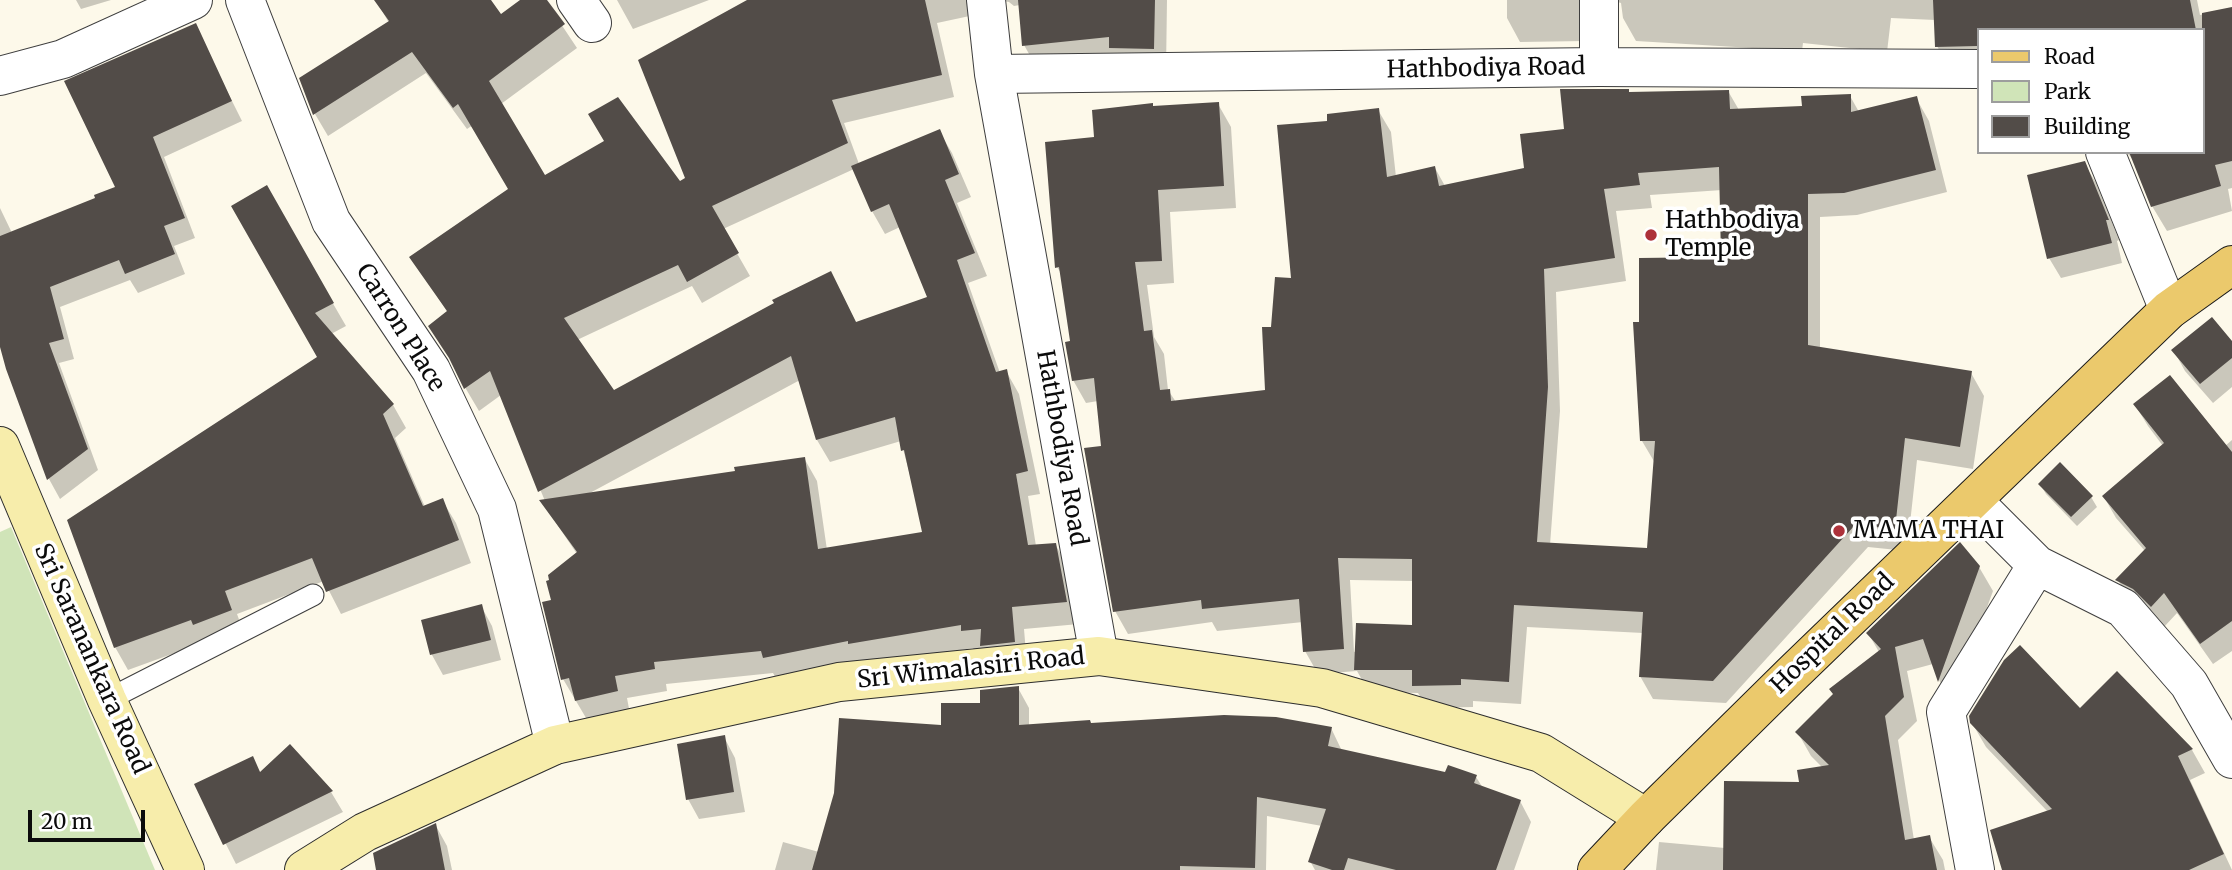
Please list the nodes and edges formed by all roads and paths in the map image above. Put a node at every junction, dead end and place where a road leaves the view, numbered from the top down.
1 (193, 0) edge
2 (245, 0) edge
3 (986, 0) edge
4 (1599, 0) edge
5 (1599, 67) junction
6 (1976, 69) edge
7 (994, 74) junction
8 (0, 76) edge
9 (2106, 154) edge
10 (2232, 265) edge
11 (2169, 310) junction
12 (0, 446) edge
13 (9, 498) edge
14 (1973, 501) junction
15 (2037, 565) junction
16 (313, 595) dead end
17 (1099, 656) junction
18 (107, 700) junction
19 (555, 744) junction
20 (2232, 759) edge
21 (1646, 818) junction
22 (185, 870) edge
23 (304, 870) edge
24 (1597, 870) edge
25 (1975, 870) edge

1 - 8 street
2 - 19 street, Carron Place
3 - 7 street, Hathbodiya Road
4 - 5 street
5 - 6 street, Hathbodiya Road
5 - 7 street, Hathbodiya Road
7 - 17 street, Hathbodiya Road
9 - 11 street
10 - 11 main road, Hospital Road
11 - 14 main road, Hospital Road
12 - 13 street, Sri Saranankara Road
13 - 18 street, Sri Saranankara Road
14 - 15 street
14 - 21 main road, Hospital Road
15 - 20 street
15 - 25 street
16 - 18 lane
17 - 19 street, Sri Wimalasiri Road
17 - 21 street, Sri Wimalasiri Road
18 - 22 street, Sri Saranankara Road
19 - 23 street, Sri Wimalasiri Road
21 - 24 main road, Hospital Road

